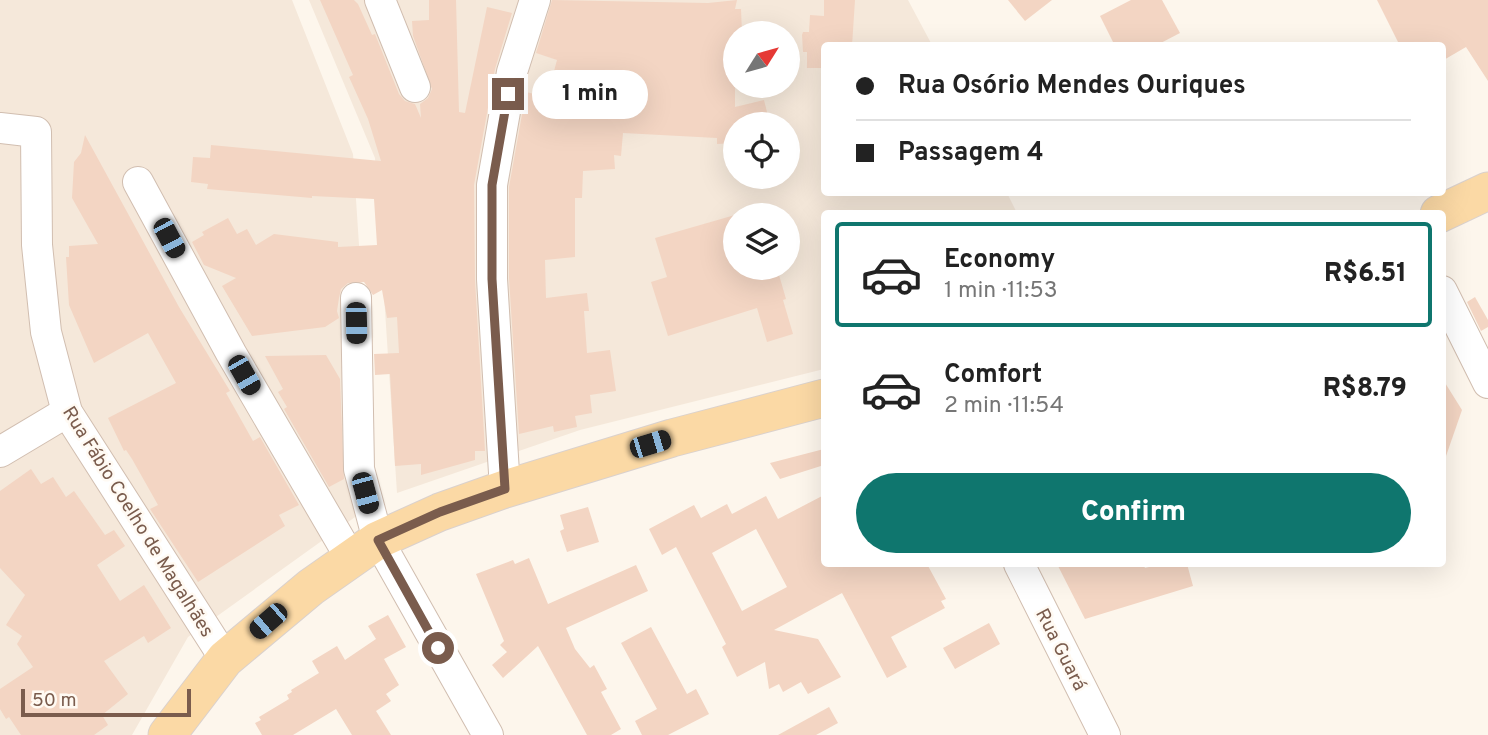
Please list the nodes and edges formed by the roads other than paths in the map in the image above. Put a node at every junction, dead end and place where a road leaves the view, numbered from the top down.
1 (380, 0) edge
2 (535, 0) edge
3 (415, 87) dead end
4 (0, 128) edge
5 (138, 182) dead end
6 (1488, 191) edge
7 (1488, 204) edge
8 (1446, 212) edge
9 (1446, 214) edge
10 (356, 298) dead end
11 (1446, 298) edge
12 (1488, 383) edge
13 (821, 399) edge
14 (67, 412) junction
15 (0, 452) edge
16 (505, 489) junction
17 (364, 549) junction
18 (1021, 567) edge
19 (225, 659) junction
20 (167, 735) edge
21 (488, 735) edge
22 (1105, 735) edge

1 - 3 street
2 - 16 street
4 - 14 street, Rua Fábio Coelho de Magalhães
5 - 17 street
6 - 8 main road
7 - 9 main road
10 - 17 street
11 - 12 street
13 - 16 main road
14 - 15 street
14 - 19 street, Rua Fábio Coelho de Magalhães
16 - 17 main road
17 - 19 main road
17 - 21 street
18 - 22 street, Rua Guará
19 - 20 main road

